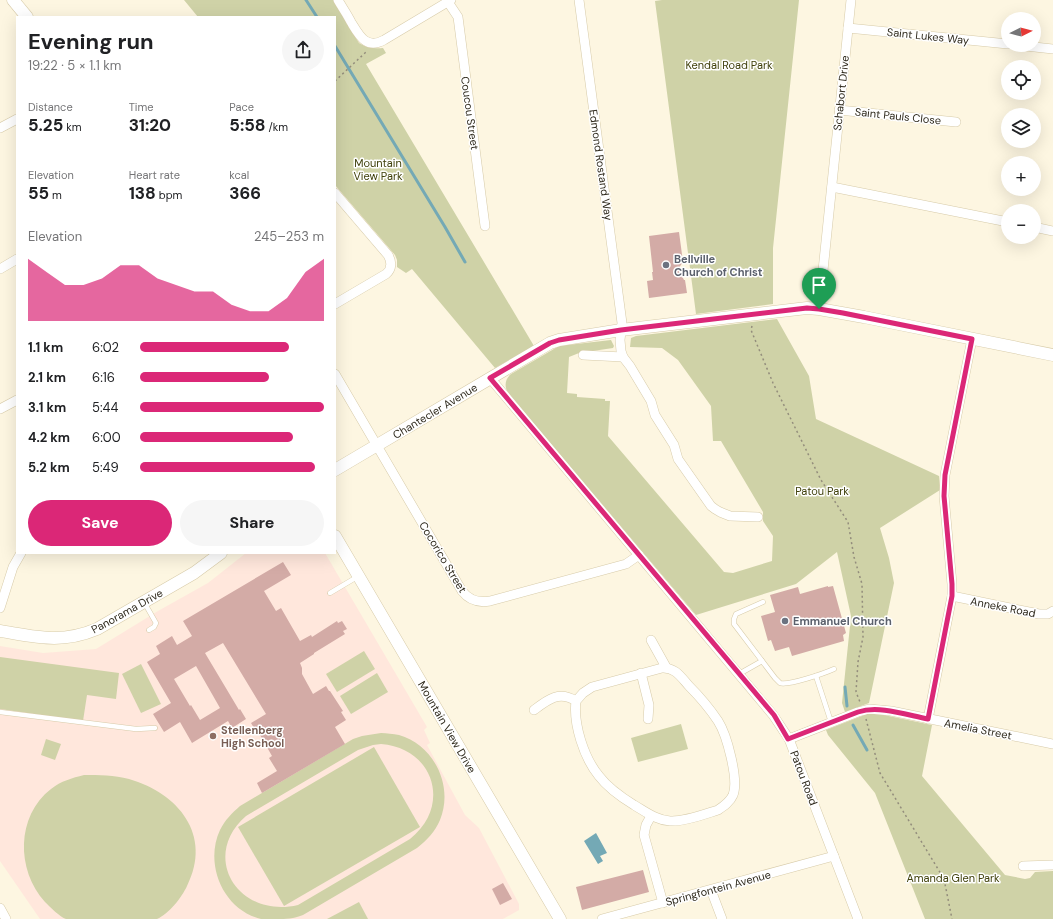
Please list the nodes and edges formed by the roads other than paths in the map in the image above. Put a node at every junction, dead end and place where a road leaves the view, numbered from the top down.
1 (13, 0) edge
2 (338, 0) edge
3 (579, 0) edge
4 (851, 0) edge
5 (450, 1) edge
6 (26, 16) edge
7 (848, 28) junction
8 (1001, 43) edge
9 (1041, 48) edge
10 (1053, 49) edge
11 (839, 110) junction
12 (16, 120) edge
13 (956, 122) dead end
14 (0, 128) edge
15 (832, 187) junction
16 (336, 194) edge
17 (1001, 221) edge
18 (485, 226) dead end
19 (1041, 228) edge
20 (1053, 231) edge
21 (16, 260) edge
22 (0, 269) edge
23 (336, 303) edge
24 (819, 309) junction
25 (621, 330) junction
26 (972, 339) junction
27 (583, 355) dead end
28 (1053, 355) edge
29 (623, 357) junction
30 (336, 376) edge
31 (490, 378) junction
32 (16, 401) edge
33 (0, 410) edge
34 (377, 445) junction
35 (336, 469) edge
36 (758, 517) dead end
37 (336, 538) edge
38 (20, 554) edge
39 (220, 554) edge
40 (639, 555) junction
41 (359, 576) junction
42 (330, 593) dead end
43 (952, 596) junction
44 (144, 602) junction
45 (762, 602) dead end
46 (0, 608) edge
47 (1053, 611) edge
48 (149, 630) dead end
49 (0, 631) edge
50 (651, 640) dead end
51 (762, 661) junction
52 (666, 668) junction
53 (834, 670) dead end
54 (641, 673) junction
55 (739, 674) junction
56 (816, 676) junction
57 (576, 701) junction
58 (534, 710) dead end
59 (0, 712) edge
60 (648, 719) dead end
61 (928, 719) junction
62 (832, 722) junction
63 (154, 728) dead end
64 (788, 739) junction
65 (1053, 744) edge
66 (651, 816) junction
67 (834, 856) junction
68 (1053, 865) edge
69 (1023, 866) dead end
70 (711, 890) junction
71 (663, 903) junction
72 (0, 908) edge
73 (6, 919) edge
74 (560, 919) edge
75 (602, 919) edge
76 (722, 919) edge
77 (858, 919) edge

1 - 6 street
2 - 5 street
3 - 25 street, Edmond Rostand Way
4 - 7 street, Schabort Drive
5 - 18 street, Coucou Street
7 - 8 street, Saint Lukes Way
7 - 11 street, Schabort Drive
9 - 10 street
11 - 13 street, Saint Pauls Close
11 - 15 street, Schabort Drive
12 - 14 street
15 - 17 street
15 - 24 street, Schabort Drive
16 - 23 street
19 - 20 street
21 - 22 street
24 - 25 street, Chantecler Avenue
24 - 26 street, Chantecler Avenue
25 - 29 street, Edmond Rostand Way
25 - 31 street, Chantecler Avenue
26 - 28 street, Chantecler Avenue
26 - 43 street
27 - 29 street
29 - 36 street
30 - 34 street, Cocorico Street
31 - 34 street, Chantecler Avenue
31 - 40 street, Patou Road
32 - 33 street
34 - 35 street, Chantecler Avenue
34 - 40 street, Cocorico Street
37 - 41 street, Mountain View Drive
38 - 46 street
39 - 44 street, Panorama Drive
40 - 55 street, Patou Road
41 - 42 lane
41 - 74 street, Mountain View Drive
43 - 47 street, Anneke Road
43 - 61 street
44 - 48 lane
44 - 49 street, Panorama Drive
45 - 51 lane
50 - 52 street
51 - 55 lane
51 - 56 lane
52 - 54 street
52 - 66 street
53 - 56 lane
54 - 57 street
54 - 60 street
55 - 64 street, Patou Road
56 - 62 lane
57 - 58 street
57 - 66 street
59 - 63 lane
61 - 62 street, Amelia Street
61 - 65 street, Amelia Street
62 - 64 street, Amelia Street
64 - 67 street, Patou Road
66 - 71 street
67 - 70 street, Springfontein Avenue
67 - 77 street, Patou Road
68 - 69 street
70 - 71 street, Springfontein Avenue
70 - 76 street
71 - 75 street, Springfontein Avenue
72 - 73 street

